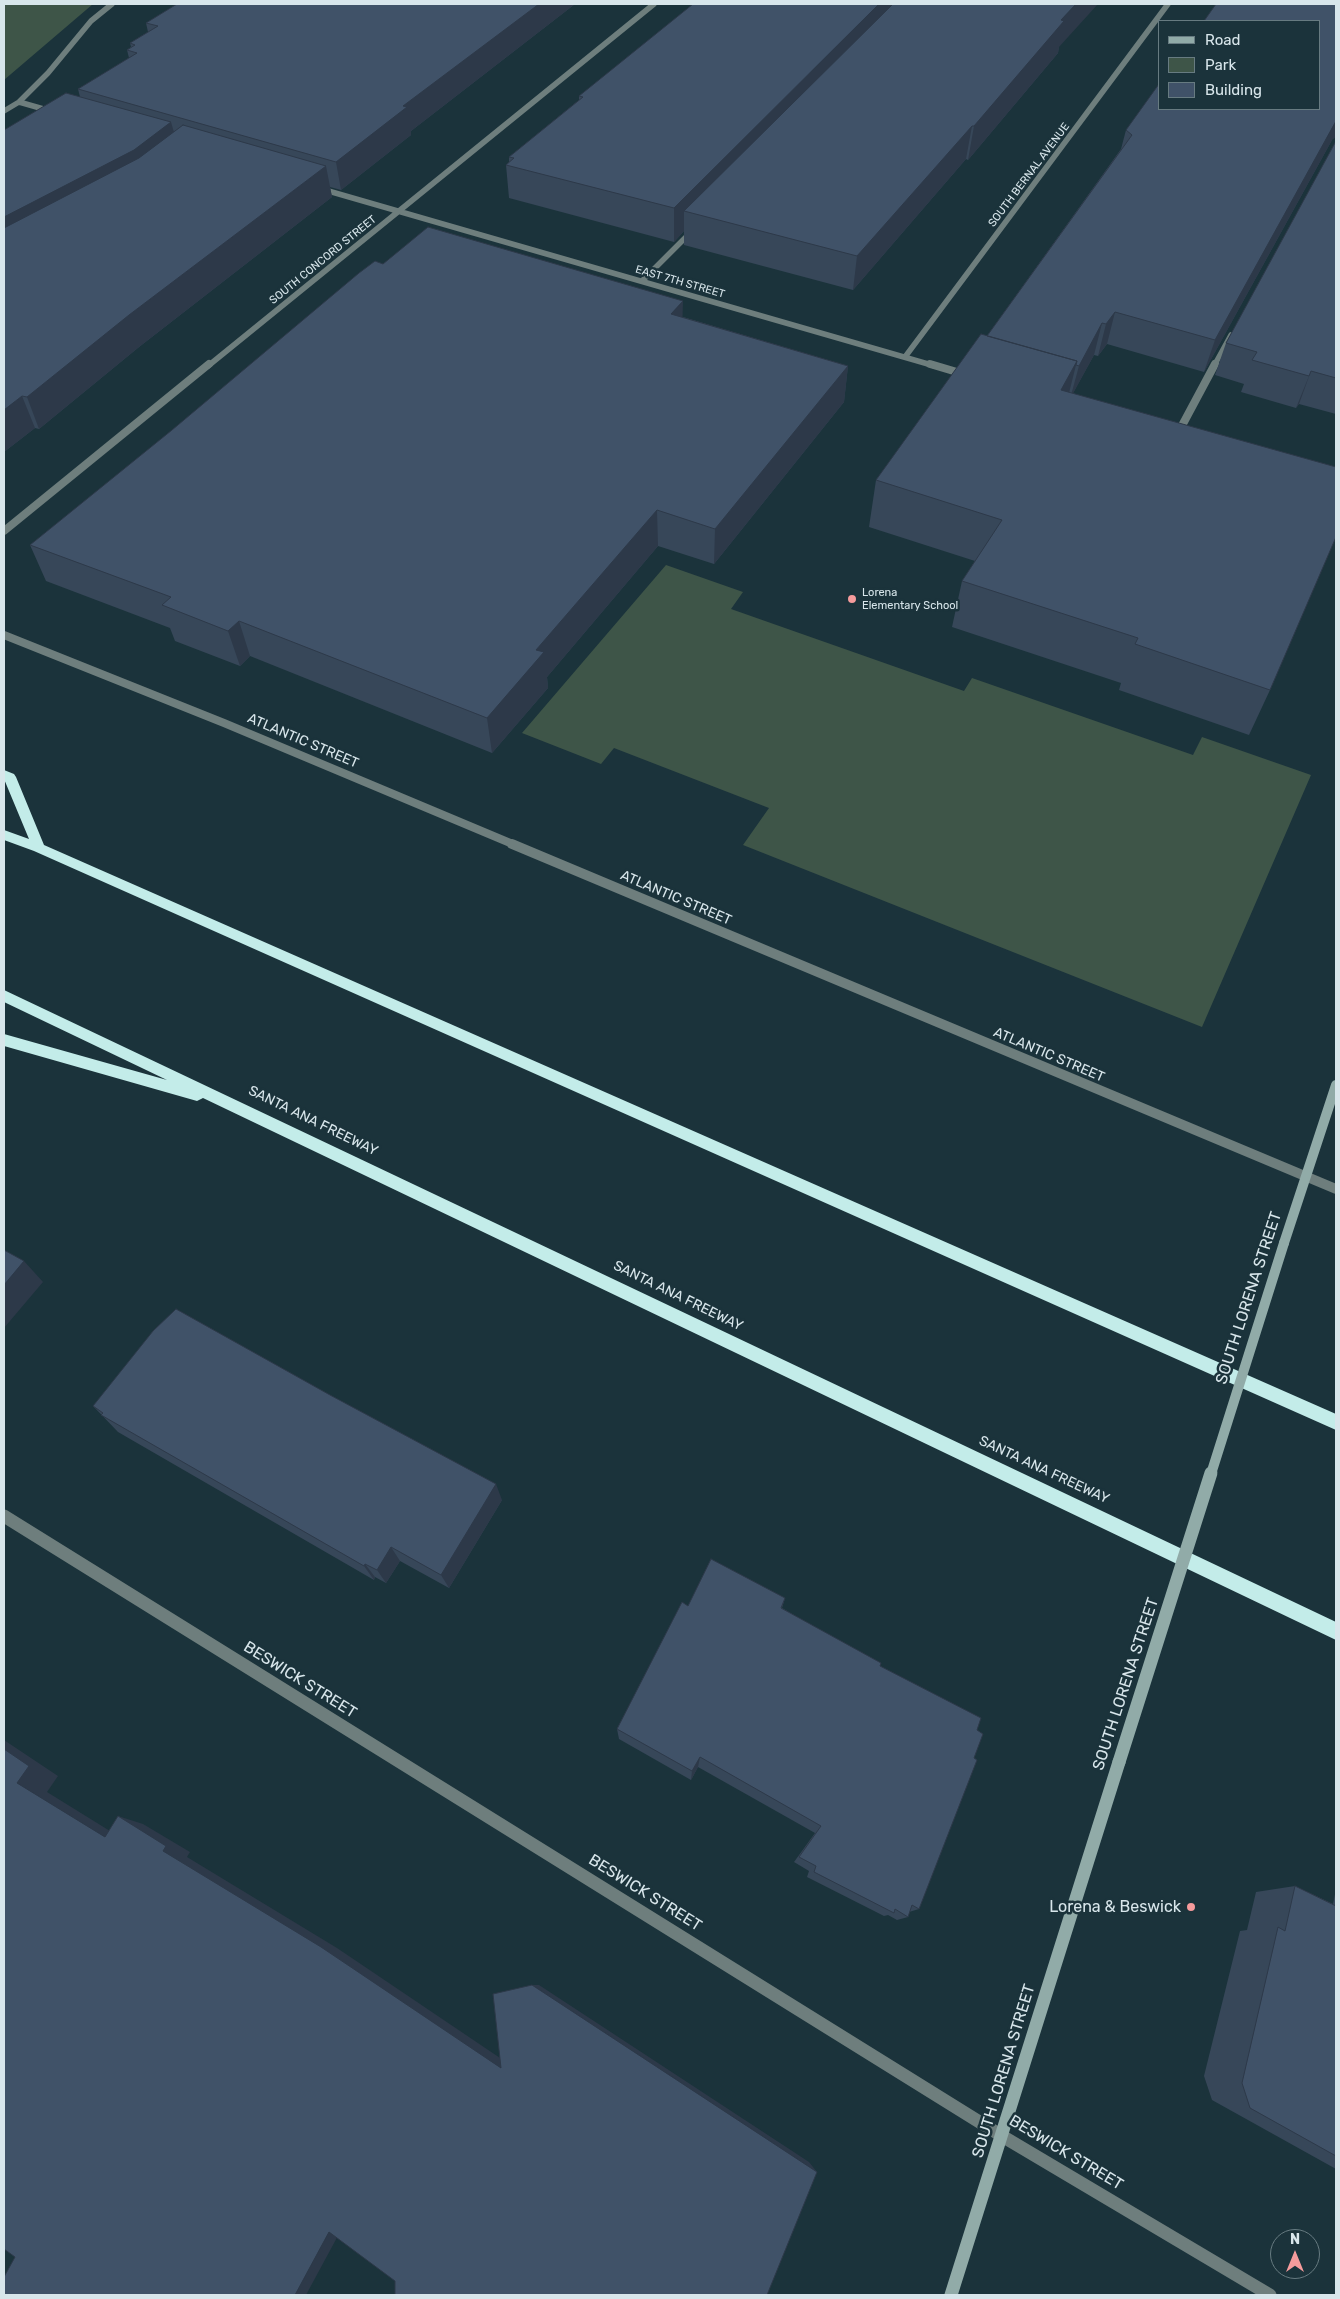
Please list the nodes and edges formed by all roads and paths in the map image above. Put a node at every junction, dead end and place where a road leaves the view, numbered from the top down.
1 (112, 4) edge
2 (654, 4) edge
3 (1168, 4) edge
4 (19, 102) junction
5 (4, 111) edge
6 (57, 112) edge
7 (313, 187) edge
8 (398, 211) junction
9 (698, 225) edge
10 (642, 281) junction
11 (1233, 332) edge
12 (906, 358) junction
13 (971, 376) edge
14 (1167, 433) edge
15 (1176, 436) junction
16 (1186, 438) edge
17 (4, 531) edge
18 (4, 635) edge
19 (4, 774) edge
20 (4, 835) edge
21 (39, 848) junction
22 (4, 996) edge
23 (4, 1040) edge
24 (1336, 1085) edge
25 (240, 1108) junction
26 (1306, 1177) junction
27 (1336, 1189) edge
28 (1336, 1422) edge
29 (4, 1516) edge
30 (1336, 1630) edge
31 (1002, 2136) junction
32 (951, 2295) edge
33 (1270, 2295) edge

1 - 4 street
2 - 8 street, SOUTH CONCORD STREET
3 - 12 street, SOUTH BERNAL AVENUE
4 - 5 street
4 - 6 street
7 - 8 street, EAST 7TH STREET
8 - 10 street, EAST 7TH STREET
8 - 17 street, SOUTH CONCORD STREET
9 - 10 street
10 - 12 street, EAST 7TH STREET
11 - 15 street
12 - 13 street, EAST 7TH STREET
14 - 15 street
15 - 16 street
18 - 26 street, ATLANTIC STREET
19 - 21 highway
20 - 21 highway
21 - 28 highway
22 - 25 highway, SANTA ANA FREEWAY
23 - 25 highway
24 - 26 main road, SOUTH LORENA STREET
25 - 30 highway, SANTA ANA FREEWAY
26 - 27 street, ATLANTIC STREET
26 - 31 main road, SOUTH LORENA STREET, bridge
29 - 31 street, BESWICK STREET
31 - 32 main road, SOUTH LORENA STREET
31 - 33 street, BESWICK STREET

